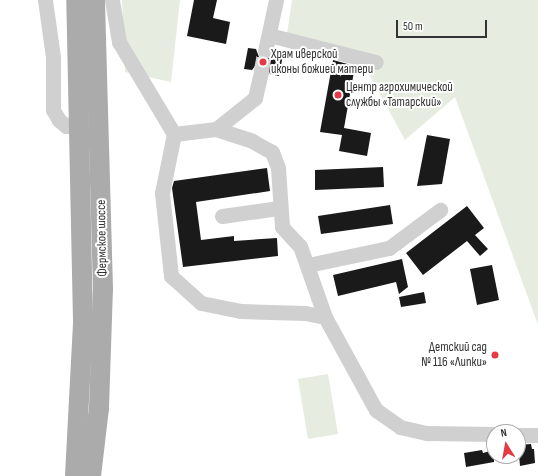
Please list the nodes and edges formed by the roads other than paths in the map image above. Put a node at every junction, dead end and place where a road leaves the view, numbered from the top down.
1 (45, 0) edge
2 (76, 0) edge
3 (95, 0) edge
4 (112, 0) edge
5 (276, 0) edge
6 (269, 35) junction
7 (266, 51) tunnel mouth
8 (376, 62) dead end
9 (261, 72) tunnel mouth
10 (80, 126) junction
11 (216, 129) junction
12 (174, 134) junction
13 (279, 208) junction
14 (440, 210) dead end
15 (222, 216) dead end
16 (308, 266) junction
17 (325, 317) junction
18 (486, 434) edge
19 (526, 435) edge
20 (538, 435) edge
21 (75, 476) edge
22 (91, 476) edge

1 - 10 street
2 - 10 main road, Фермское шоссе
3 - 22 main road, Фермское шоссе
4 - 12 street
5 - 6 street
6 - 7 street
6 - 8 street
9 - 11 street
10 - 21 main road, Фермское шоссе
11 - 12 street
11 - 13 street
12 - 17 street
13 - 15 street
13 - 16 street
14 - 16 street
16 - 17 street
17 - 18 street
19 - 20 street

